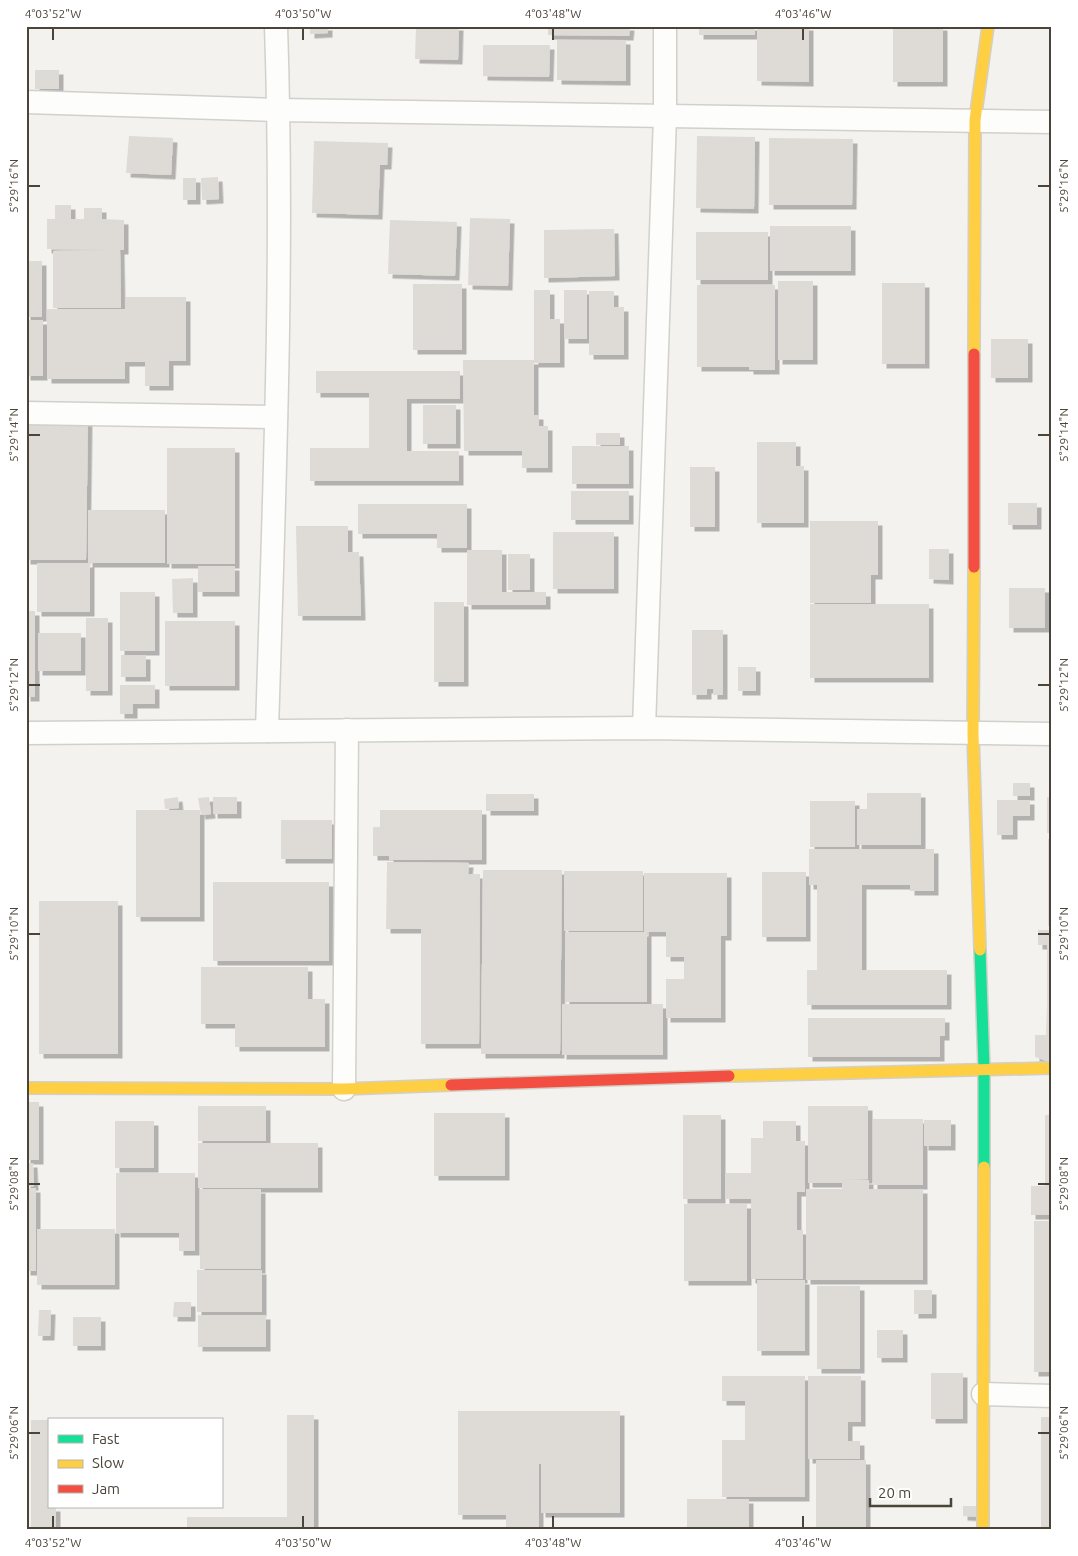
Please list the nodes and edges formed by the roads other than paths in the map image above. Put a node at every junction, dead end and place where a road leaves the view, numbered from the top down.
1 (276, 26) edge
2 (666, 26) edge
3 (988, 26) edge
4 (26, 102) edge
5 (278, 110) junction
6 (665, 116) junction
7 (975, 120) junction
8 (1052, 122) edge
9 (26, 413) edge
10 (276, 417) junction
11 (644, 728) junction
12 (267, 730) junction
13 (347, 730) junction
14 (26, 733) edge
15 (973, 734) junction
16 (1052, 734) edge
17 (984, 1068) junction
18 (1052, 1068) edge
19 (26, 1088) edge
20 (344, 1089) junction
21 (983, 1394) junction
22 (1052, 1396) edge
23 (983, 1530) edge

1 - 5 street
2 - 6 street
3 - 7 street
4 - 5 street
5 - 6 street
5 - 10 street
6 - 7 street
6 - 11 street
7 - 8 street
7 - 15 street
9 - 10 street
10 - 12 street
11 - 13 street
11 - 15 street
12 - 13 street
12 - 14 street
13 - 20 street
15 - 16 street
15 - 17 street
17 - 18 street
17 - 20 street
17 - 21 street
19 - 20 street
21 - 22 street
21 - 23 street

